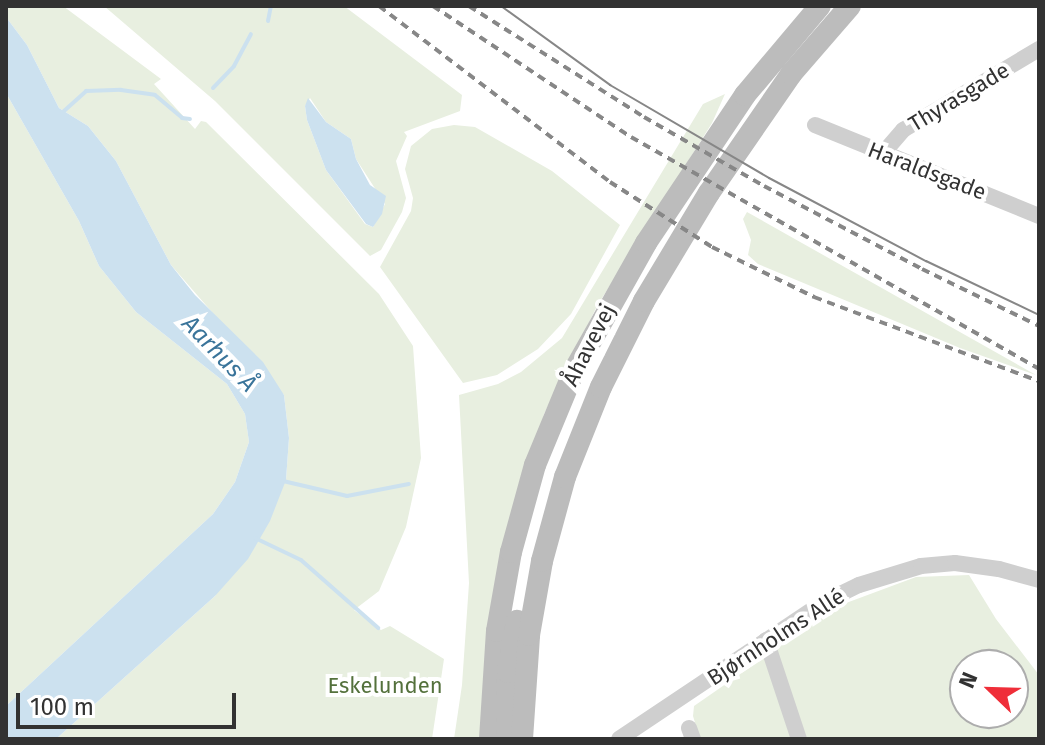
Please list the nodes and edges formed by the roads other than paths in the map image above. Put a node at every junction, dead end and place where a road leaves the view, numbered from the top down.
1 (820, 6) edge
2 (850, 6) edge
3 (1039, 49) edge
4 (815, 125) dead end
5 (885, 151) junction
6 (1039, 216) edge
7 (582, 431) junction
8 (1039, 580) edge
9 (766, 640) junction
10 (490, 739) edge
11 (507, 739) edge
12 (522, 739) edge
13 (619, 739) edge
14 (799, 739) edge

1 - 10 main road, Åhavevej
2 - 7 main road, Åhavevej
3 - 5 street, Thyrasgade
4 - 5 street, Haraldsgade
5 - 6 street, Haraldsgade
7 - 11 main road
7 - 12 main road, Åhavevej
8 - 9 street, Bjørnholms Allé
9 - 13 street, Bjørnholms Allé
9 - 14 street

